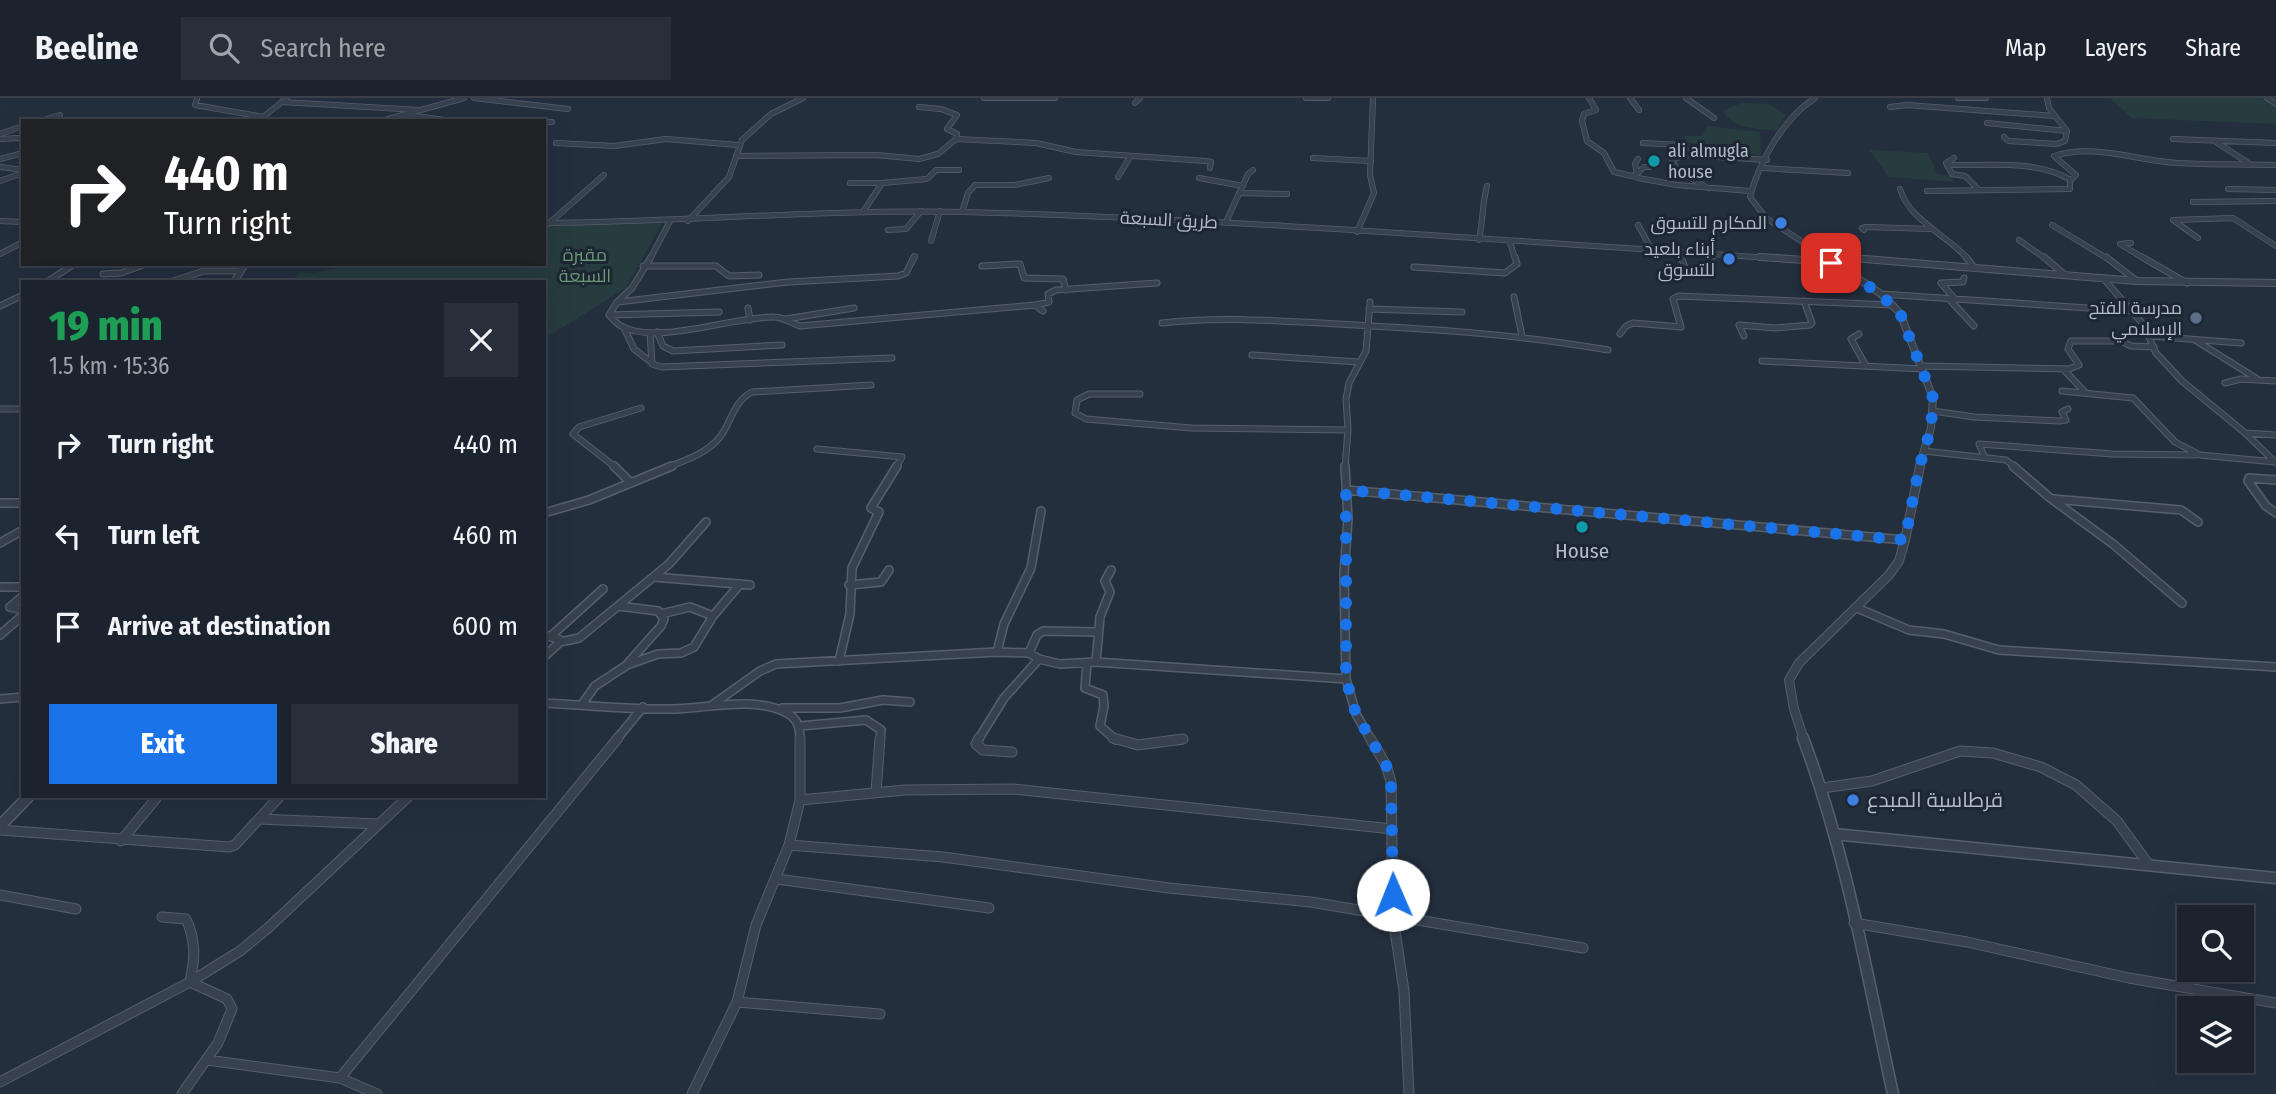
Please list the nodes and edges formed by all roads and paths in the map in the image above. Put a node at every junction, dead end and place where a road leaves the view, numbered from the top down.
1 (287, 98) edge
2 (464, 98) edge
3 (474, 98) edge
4 (803, 98) edge
5 (984, 98) edge
6 (1055, 98) edge
7 (1140, 98) edge
8 (1306, 98) edge
9 (1328, 98) edge
10 (1373, 98) edge
11 (1589, 98) edge
12 (1630, 98) edge
13 (1686, 98) edge
14 (1815, 98) edge
15 (1958, 98) edge
16 (1986, 98) edge
17 (2047, 98) edge
18 (2267, 98) edge
19 (197, 99) edge
20 (282, 102) junction
21 (1135, 103) dead end
22 (2276, 104) edge
23 (919, 107) dead end
24 (1890, 107) dead end
25 (568, 109) dead end
26 (419, 110) junction
27 (1639, 110) dead end
28 (60, 115) dead end
29 (264, 117) junction
30 (406, 117) edge
31 (2055, 117) junction
32 (1714, 118) dead end
33 (47, 119) edge
34 (261, 119) edge
35 (431, 119) edge
36 (546, 122) edge
37 (552, 122) dead end
38 (1987, 123) dead end
39 (21, 127) edge
40 (2067, 131) junction
41 (0, 136) edge
42 (2004, 137) dead end
43 (19, 138) dead end
44 (956, 139) junction
45 (2173, 139) dead end
46 (2215, 141) junction
47 (556, 143) dead end
48 (1643, 143) dead end
49 (2276, 143) edge
50 (738, 145) junction
51 (21, 154) edge
52 (736, 156) junction
53 (1692, 156) junction
54 (1130, 157) junction
55 (1313, 158) dead end
56 (1954, 158) dead end
57 (0, 159) edge
58 (1638, 159) dead end
59 (1768, 160) junction
60 (1371, 161) junction
61 (2251, 164) junction
62 (1947, 165) junction
63 (2276, 165) edge
64 (0, 166) edge
65 (1650, 167) dead end
66 (1210, 168) dead end
67 (1763, 168) junction
68 (960, 170) dead end
69 (1253, 170) dead end
70 (21, 171) edge
71 (21, 172) edge
72 (1848, 173) dead end
73 (1635, 175) junction
74 (604, 176) dead end
75 (1049, 177) dead end
76 (1118, 177) dead end
77 (1199, 178) dead end
78 (2071, 180) junction
79 (0, 181) edge
80 (850, 183) dead end
81 (882, 183) junction
82 (1243, 186) junction
83 (1487, 186) dead end
84 (1708, 188) junction
85 (1900, 189) dead end
86 (1978, 189) junction
87 (2228, 189) dead end
88 (2276, 190) edge
89 (1750, 191) junction
90 (1927, 191) dead end
91 (1239, 193) junction
92 (1287, 194) dead end
93 (2276, 201) edge
94 (2193, 202) dead end
95 (921, 211) junction
96 (940, 211) junction
97 (863, 212) junction
98 (962, 212) junction
99 (0, 221) edge
100 (670, 221) junction
101 (688, 221) junction
102 (21, 222) edge
103 (1226, 222) junction
104 (546, 224) edge
105 (1638, 225) dead end
106 (2052, 225) dead end
107 (1934, 229) junction
108 (888, 230) dead end
109 (1864, 230) dead end
110 (1357, 233) junction
111 (2199, 238) dead end
112 (1479, 240) junction
113 (2019, 240) dead end
114 (931, 241) dead end
115 (1510, 242) junction
116 (21, 243) edge
117 (2131, 243) dead end
118 (2276, 246) edge
119 (1651, 250) junction
120 (1679, 252) junction
121 (0, 254) edge
122 (1712, 254) junction
123 (915, 256) dead end
124 (1821, 258) junction
125 (1851, 259) junction
126 (1834, 261) junction
127 (982, 265) dead end
128 (71, 266) edge
129 (140, 266) edge
130 (244, 266) edge
131 (643, 266) junction
132 (1414, 267) dead end
133 (1974, 267) junction
134 (242, 271) junction
135 (1845, 271) junction
136 (1687, 273) dead end
137 (1710, 273) dead end
138 (103, 274) dead end
139 (759, 275) dead end
140 (2065, 275) junction
141 (1964, 278) dead end
142 (2103, 278) junction
143 (50, 280) edge
144 (176, 280) edge
145 (235, 280) edge
146 (2137, 281) junction
147 (1157, 283) dead end
148 (2276, 283) edge
149 (2188, 284) junction
150 (1066, 290) junction
151 (1881, 295) junction
152 (21, 296) edge
153 (1514, 297) dead end
154 (1952, 299) junction
155 (1804, 300) junction
156 (617, 302) junction
157 (1893, 304) junction
158 (1035, 305) junction
159 (0, 306) edge
160 (748, 308) dead end
161 (854, 308) dead end
162 (1043, 310) dead end
163 (2132, 311) junction
164 (719, 312) dead end
165 (1462, 312) dead end
166 (609, 315) junction
167 (785, 319) junction
168 (750, 320) junction
169 (1161, 323) dead end
170 (1974, 326) dead end
171 (1369, 327) junction
172 (625, 330) junction
173 (653, 332) junction
174 (1620, 334) dead end
175 (1859, 334) dead end
176 (1522, 336) junction
177 (1744, 336) dead end
178 (2149, 336) junction
179 (2194, 339) junction
180 (2241, 343) dead end
181 (782, 345) dead end
182 (2154, 347) junction
183 (1608, 350) dead end
184 (1252, 355) dead end
185 (892, 358) dead end
186 (1762, 361) dead end
187 (652, 362) junction
188 (1359, 362) junction
189 (1866, 366) junction
190 (1922, 368) junction
191 (2063, 369) junction
192 (2259, 380) junction
193 (2276, 381) edge
194 (2225, 383) dead end
195 (871, 385) dead end
196 (2062, 391) dead end
197 (2084, 391) junction
198 (1140, 394) dead end
199 (641, 408) dead end
200 (0, 409) edge
201 (21, 409) edge
202 (2068, 409) dead end
203 (1933, 411) junction
204 (1348, 430) junction
205 (2244, 432) junction
206 (2276, 435) edge
207 (817, 449) dead end
208 (1924, 451) junction
209 (2200, 455) junction
210 (1984, 456) junction
211 (2275, 463) edge
212 (2276, 480) edge
213 (631, 483) junction
214 (1346, 490) junction
215 (2052, 499) junction
216 (0, 503) edge
217 (21, 503) edge
218 (1041, 511) dead end
219 (546, 512) edge
220 (2276, 513) edge
221 (706, 522) dead end
222 (2198, 522) dead end
223 (21, 531) edge
224 (1905, 540) junction
225 (0, 543) edge
226 (889, 569) dead end
227 (1111, 570) dead end
228 (653, 577) junction
229 (740, 584) junction
230 (750, 585) dead end
231 (849, 585) junction
232 (0, 587) edge
233 (21, 587) edge
234 (603, 589) dead end
235 (21, 598) edge
236 (2182, 603) dead end
237 (618, 606) junction
238 (1857, 608) junction
239 (21, 611) edge
240 (21, 614) edge
241 (661, 614) junction
242 (713, 616) junction
243 (1098, 632) junction
244 (0, 635) edge
245 (548, 636) edge
246 (560, 642) junction
247 (997, 652) junction
248 (1029, 653) junction
249 (546, 655) edge
250 (1039, 659) junction
251 (839, 661) junction
252 (1091, 663) junction
253 (627, 665) junction
254 (2276, 667) edge
255 (1346, 679) junction
256 (21, 697) edge
257 (0, 699) edge
258 (909, 702) dead end
259 (546, 703) edge
260 (583, 703) junction
261 (711, 706) junction
262 (857, 706) junction
263 (643, 708) junction
264 (775, 708) junction
265 (866, 720) junction
266 (800, 726) junction
267 (1183, 739) dead end
268 (1012, 752) dead end
269 (1822, 789) junction
270 (876, 792) junction
271 (27, 798) edge
272 (156, 798) edge
273 (278, 798) edge
274 (407, 798) edge
275 (800, 800) junction
276 (259, 819) junction
277 (378, 824) junction
278 (0, 828) edge
279 (1392, 830) junction
280 (1834, 834) junction
281 (121, 841) junction
282 (789, 845) junction
283 (2149, 864) junction
284 (778, 878) junction
285 (2276, 878) edge
286 (0, 895) edge
287 (989, 908) dead end
288 (76, 909) dead end
289 (162, 916) dead end
290 (1393, 916) junction
291 (1854, 923) junction
292 (1583, 948) dead end
293 (190, 982) junction
294 (737, 1002) junction
295 (2276, 1003) edge
296 (880, 1014) dead end
297 (207, 1060) junction
298 (340, 1078) junction
299 (0, 1082) edge
300 (695, 1093) edge
301 (182, 1094) edge
302 (377, 1094) edge
303 (1409, 1094) edge
304 (1893, 1094) edge

1 - 20 street
2 - 26 street
3 - 25 street
4 - 50 street
5 - 6 street
7 - 21 street
8 - 9 street
10 - 60 street
11 - 73 street
12 - 27 street
13 - 32 street
14 - 59 street
15 - 16 street
17 - 31 street
18 - 22 street
19 - 29 street
20 - 26 street
20 - 29 street
23 - 44 street
24 - 31 street
26 - 30 street
28 - 33 street
29 - 34 street
30 - 35 street
31 - 40 street
36 - 37 street
38 - 40 street
39 - 41 street
40 - 42 street
41 - 43 street
44 - 52 street
44 - 54 street
45 - 46 street
46 - 49 street
46 - 61 street
47 - 50 street
48 - 53 street
50 - 52 street
51 - 57 street
52 - 101 street
53 - 59 street
53 - 84 street
54 - 66 street
54 - 76 street
55 - 60 street
56 - 62 street
58 - 73 street
59 - 67 street
60 - 110 street
61 - 63 street
61 - 78 street
62 - 78 street
62 - 86 street
64 - 70 street
65 - 73 street
67 - 72 street
67 - 89 street
68 - 81 street
69 - 82 street
71 - 79 street
73 - 84 street
74 - 104 street
75 - 98 street
77 - 82 street
78 - 86 street
80 - 81 street
81 - 97 street
82 - 91 street
83 - 112 street
84 - 89 street
85 - 107 street
86 - 90 street
87 - 88 street
89 - 124 street
91 - 92 street
91 - 103 street
93 - 94 street
95 - 96 street, طريق السبعة
95 - 97 street, طريق السبعة
95 - 108 street
96 - 98 street, طريق السبعة
96 - 114 street
97 - 101 street, طريق السبعة
98 - 103 street, طريق السبعة
99 - 102 street
100 - 101 street, طريق السبعة
100 - 104 street, طريق السبعة
100 - 131 street
103 - 110 street, طريق السبعة
105 - 119 street
106 - 146 street
107 - 109 street
107 - 133 street
110 - 112 street, طريق السبعة
111 - 118 street
112 - 115 street, طريق السبعة
113 - 140 street
115 - 119 street, طريق السبعة
115 - 132 street
116 - 121 street
117 - 149 street
119 - 120 street, طريق السبعة
120 - 122 street, طريق السبعة
120 - 136 street
122 - 124 street, طريق السبعة
122 - 137 street
123 - 156 street
124 - 125 street
124 - 126 street
124 - 135 street
125 - 126 street
125 - 133 street
126 - 135 street
127 - 150 street
128 - 143 street
129 - 138 street
130 - 134 street
131 - 139 street
131 - 156 street
133 - 140 street
134 - 144 street
134 - 145 street
135 - 151 street
140 - 142 street
141 - 154 street
142 - 146 street
142 - 163 street
146 - 149 street
147 - 150 street
148 - 149 street
150 - 158 street
151 - 154 street
151 - 157 street
152 - 159 street
153 - 176 street
154 - 163 street
154 - 170 street
155 - 157 street
155 - 174 street
155 - 177 street
156 - 166 street
157 - 190 street
158 - 162 street
158 - 167 street
160 - 168 street
161 - 167 street
163 - 178 street
164 - 166 street
165 - 171 street
166 - 172 street
167 - 168 street
168 - 173 street
169 - 171 street
171 - 176 street
171 - 188 street
172 - 173 street
172 - 187 street
173 - 181 street
173 - 187 street
175 - 189 street
176 - 183 street
178 - 179 street
178 - 182 street
179 - 180 street
179 - 192 street
182 - 191 street
182 - 205 street
184 - 188 street
185 - 187 street
186 - 189 street
188 - 204 street
189 - 190 street
190 - 191 street
190 - 203 street
191 - 197 street
192 - 193 street
192 - 194 street
195 - 213 street
196 - 197 street
197 - 209 street
198 - 204 street
199 - 213 street
200 - 201 street
202 - 203 street
203 - 208 street
204 - 214 street
205 - 206 street
205 - 211 street
207 - 231 street
208 - 210 street
208 - 224 street
209 - 210 street
209 - 211 street
210 - 215 street
212 - 220 street
213 - 219 street
214 - 224 street
214 - 255 street
215 - 222 street
215 - 236 street
216 - 217 street
218 - 247 street
221 - 228 street
223 - 225 street
224 - 238 street
226 - 231 street
227 - 243 street
228 - 229 street
228 - 237 street
229 - 230 street
229 - 242 street
231 - 251 street
232 - 233 street
234 - 245 street
235 - 239 street
237 - 241 street
237 - 246 street
238 - 254 street
238 - 269 street
240 - 244 street
241 - 242 street
241 - 253 street
242 - 253 street
243 - 248 street
243 - 252 street
245 - 246 street
246 - 249 street
247 - 248 street
247 - 251 street
248 - 250 street
250 - 252 street
250 - 268 street
251 - 261 street
252 - 255 street
252 - 267 street
253 - 260 street
255 - 279 street
256 - 257 street
258 - 262 street
259 - 260 street
260 - 263 street
261 - 263 street
261 - 264 street
262 - 264 street
262 - 265 street
263 - 298 street
264 - 266 street
265 - 266 street
265 - 270 street
266 - 275 street
269 - 280 street
269 - 283 street
270 - 275 street
270 - 279 street
271 - 278 street
272 - 281 street
273 - 276 street
274 - 277 street
275 - 282 street
276 - 277 street
276 - 281 street
277 - 293 street
278 - 281 street
279 - 290 street
280 - 283 street
280 - 291 street
282 - 284 street
282 - 290 street
283 - 285 street
284 - 287 street
284 - 294 street
286 - 288 street
289 - 293 street
290 - 292 street
290 - 303 street
291 - 295 street
291 - 304 street
293 - 297 street
293 - 299 street
294 - 296 street
294 - 300 street
297 - 298 street
297 - 301 street
298 - 302 street

